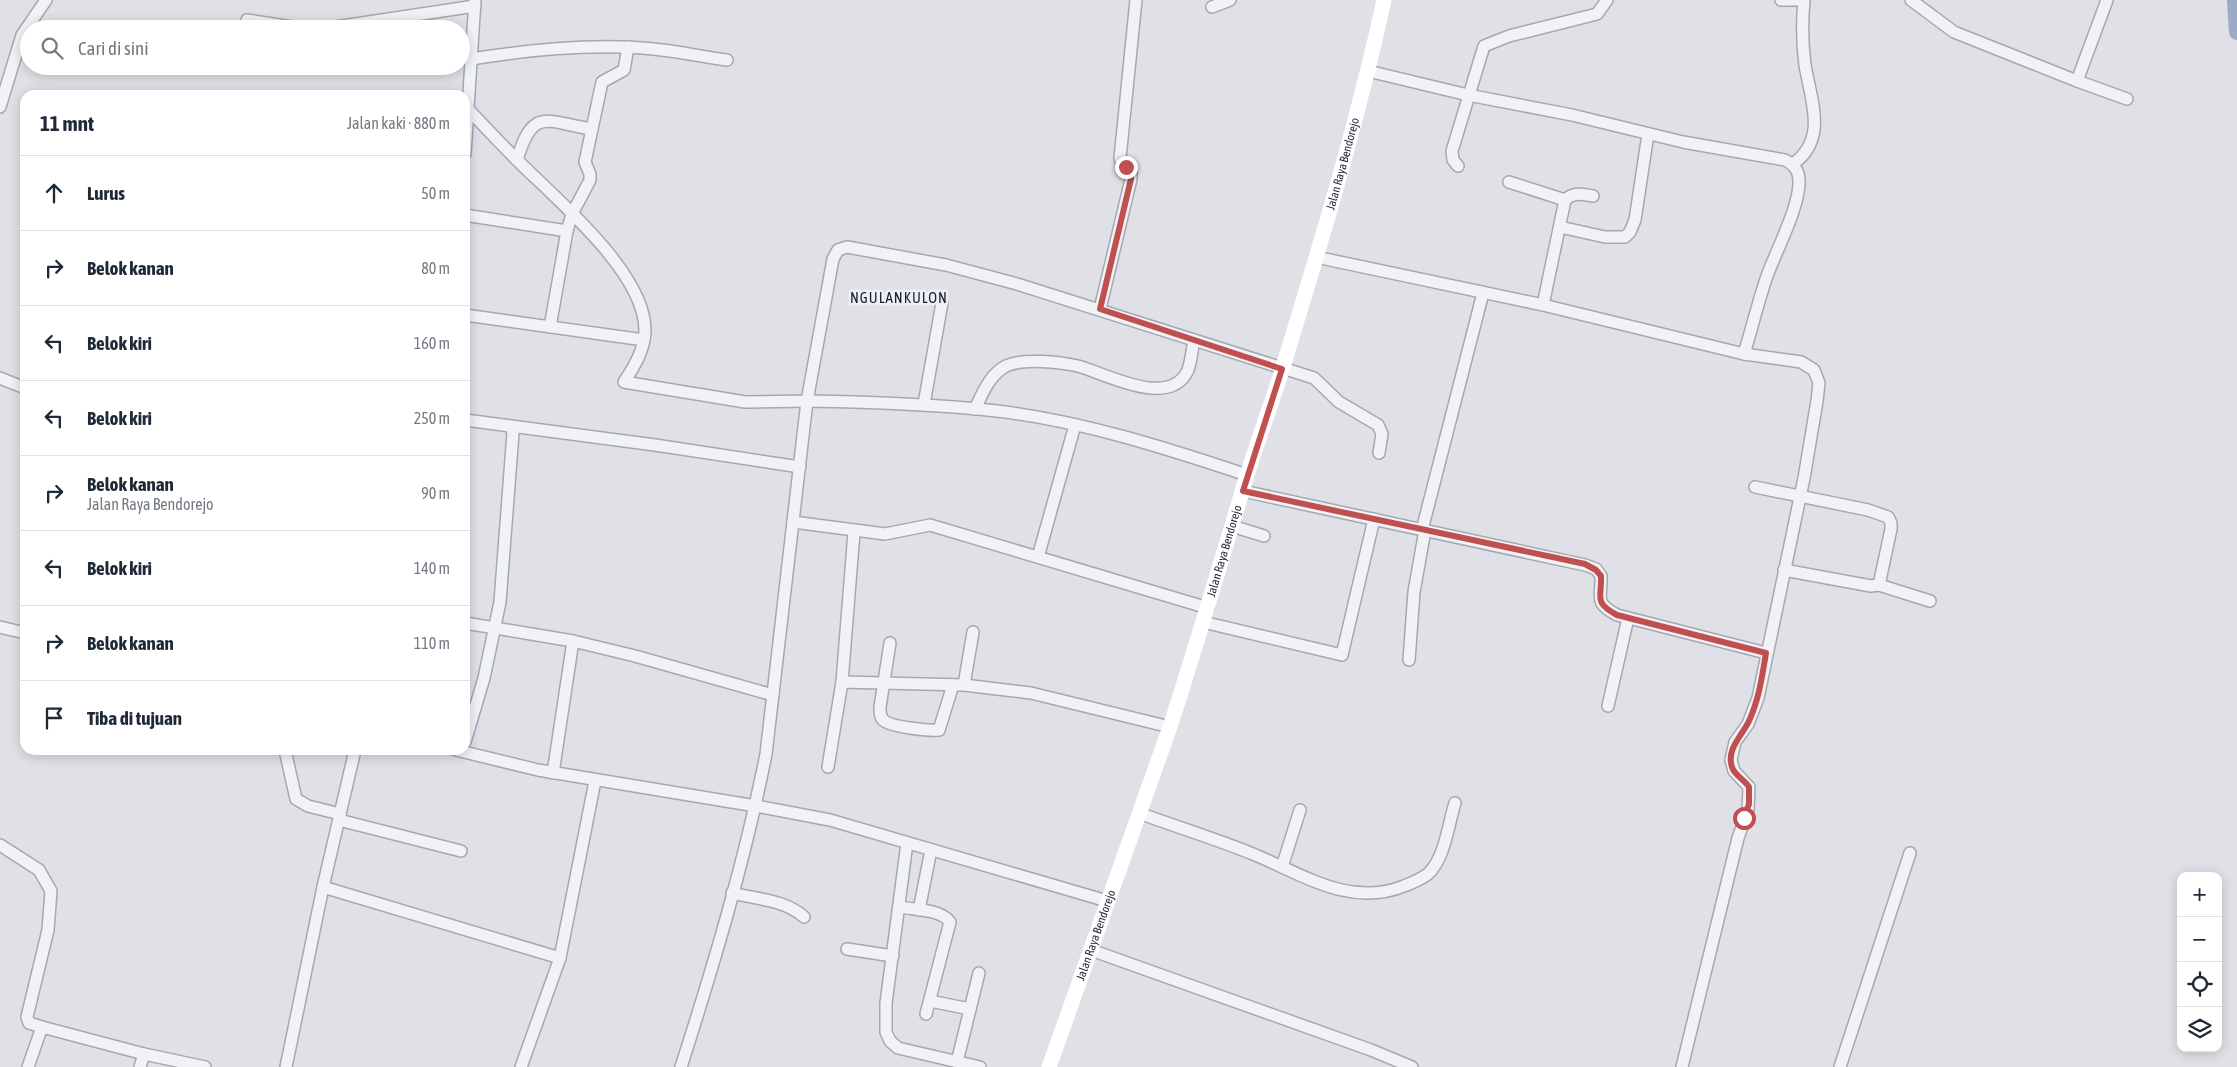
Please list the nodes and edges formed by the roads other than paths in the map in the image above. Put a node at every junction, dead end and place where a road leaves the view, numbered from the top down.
1 (46, 0) edge
2 (1136, 0) edge
3 (1230, 0) edge
4 (1384, 0) edge
5 (1607, 0) edge
6 (1781, 0) edge
7 (1799, 0) edge
8 (1804, 0) edge
9 (1911, 0) edge
10 (2106, 0) edge
11 (475, 3) edge
12 (1212, 7) dead end
13 (32, 20) edge
14 (375, 20) edge
15 (20, 42) edge
16 (628, 48) junction
17 (471, 59) junction
18 (727, 60) dead end
19 (1368, 72) junction
20 (2077, 81) junction
21 (469, 90) edge
22 (1468, 95) junction
23 (2126, 99) dead end
24 (0, 107) edge
25 (470, 112) edge
26 (592, 128) junction
27 (1648, 134) junction
28 (517, 160) junction
29 (1792, 164) junction
30 (1458, 166) dead end
31 (1508, 182) dead end
32 (1592, 196) dead end
33 (1565, 200) junction
34 (572, 215) junction
35 (470, 216) edge
36 (1560, 227) junction
37 (567, 231) junction
38 (1316, 257) junction
39 (1483, 292) junction
40 (942, 303) dead end
41 (1543, 305) junction
42 (1100, 309) junction
43 (470, 316) edge
44 (550, 327) junction
45 (644, 340) junction
46 (1194, 340) junction
47 (1744, 354) junction
48 (1282, 369) junction
49 (0, 378) edge
50 (20, 386) edge
51 (807, 401) junction
52 (924, 404) junction
53 (974, 409) junction
54 (470, 421) edge
55 (1075, 425) junction
56 (511, 427) junction
57 (1379, 453) dead end
58 (800, 467) junction
59 (1247, 474) junction
60 (1754, 487) dead end
61 (1243, 491) junction
62 (1800, 497) junction
63 (1374, 519) junction
64 (793, 522) junction
65 (1232, 526) junction
66 (1424, 530) junction
67 (854, 532) junction
68 (1264, 536) dead end
69 (1038, 557) junction
70 (1784, 570) junction
71 (1879, 585) junction
72 (1930, 601) dead end
73 (1205, 615) junction
74 (1628, 618) junction
75 (470, 624) edge
76 (0, 628) edge
77 (495, 628) junction
78 (20, 632) edge
79 (973, 632) dead end
80 (573, 642) junction
81 (890, 644) dead end
82 (1766, 653) junction
83 (1409, 660) dead end
84 (842, 682) junction
85 (883, 683) junction
86 (959, 685) junction
87 (773, 695) junction
88 (1608, 706) dead end
89 (470, 719) edge
90 (1170, 727) junction
91 (470, 750) edge
92 (285, 755) edge
93 (354, 755) edge
94 (828, 767) dead end
95 (553, 773) junction
96 (595, 781) junction
97 (1455, 803) dead end
98 (756, 806) junction
99 (1300, 810) dead end
100 (1139, 813) junction
101 (340, 817) junction
102 (907, 843) junction
103 (0, 845) edge
104 (931, 850) junction
105 (460, 851) dead end
106 (1910, 853) dead end
107 (1282, 867) junction
108 (323, 887) junction
109 (732, 893) junction
110 (1108, 901) junction
111 (900, 907) junction
112 (918, 910) junction
113 (804, 917) dead end
114 (847, 949) dead end
115 (1091, 950) junction
116 (893, 956) junction
117 (560, 958) junction
118 (979, 974) dead end
119 (930, 1001) junction
120 (970, 1009) junction
121 (926, 1014) dead end
122 (42, 1027) junction
123 (144, 1054) junction
124 (957, 1062) junction
125 (1410, 1066) edge
126 (28, 1067) edge
127 (140, 1067) edge
128 (205, 1067) edge
129 (286, 1067) edge
130 (521, 1067) edge
131 (681, 1067) edge
132 (980, 1067) edge
133 (1049, 1067) edge
134 (1682, 1067) edge
135 (1840, 1067) edge

1 - 13 street
2 - 42 street
3 - 12 street
4 - 19 main road, Jalan Raya Bendorejo
5 - 22 street
6 - 7 street
8 - 29 street
9 - 20 street
10 - 20 street
11 - 14 street
11 - 17 street
15 - 24 street
16 - 17 street
16 - 18 street
16 - 26 street
17 - 21 street
19 - 22 street
19 - 38 main road, Jalan Raya Bendorejo
20 - 23 street
22 - 27 street
22 - 30 street
25 - 28 street
26 - 28 street
26 - 34 street
27 - 29 street
27 - 36 street
28 - 34 street
29 - 47 street
31 - 33 street
32 - 33 street
33 - 36 street
34 - 37 street
34 - 45 street
35 - 37 street
36 - 41 street
37 - 44 street
38 - 39 street
38 - 48 main road, Jalan Raya Bendorejo
39 - 41 street
39 - 66 street
40 - 52 street
41 - 47 street
42 - 46 street
42 - 51 street
43 - 44 street
44 - 45 street
45 - 51 street
46 - 48 street
46 - 53 street
47 - 62 street
48 - 57 street
48 - 59 main road, Jalan Raya Bendorejo
49 - 50 street
51 - 52 street
51 - 58 street
52 - 53 street
53 - 55 street
54 - 56 street
55 - 59 street
55 - 69 street
56 - 58 street
56 - 77 street
58 - 64 street
59 - 61 main road, Jalan Raya Bendorejo
60 - 62 street
61 - 63 street
61 - 65 main road, Jalan Raya Bendorejo
62 - 70 street
62 - 71 street
63 - 66 street
63 - 73 street
64 - 67 street
64 - 87 street
65 - 68 street
65 - 73 main road, Jalan Raya Bendorejo
66 - 74 street
66 - 83 street
67 - 69 street
67 - 84 street
69 - 73 street
70 - 71 street
70 - 82 street
71 - 72 street
73 - 90 main road, Jalan Raya Bendorejo
74 - 82 street
74 - 88 street
75 - 77 street
76 - 78 street
77 - 80 street
77 - 89 street
79 - 86 street
80 - 87 street
80 - 95 street
81 - 85 street
82 - 134 street
84 - 85 street
84 - 94 street
85 - 86 street
85 - 86 street
86 - 90 street
87 - 98 street
90 - 100 main road, Jalan Raya Bendorejo
91 - 95 street
92 - 101 street
93 - 101 street
95 - 96 street
96 - 98 street
96 - 117 street
97 - 107 street
98 - 102 street
98 - 109 street
99 - 107 street
100 - 107 street
100 - 110 main road, Jalan Raya Bendorejo
101 - 105 street
101 - 108 street
102 - 104 street
102 - 111 street
103 - 122 street
104 - 110 street
104 - 112 street
106 - 135 street
108 - 117 street
108 - 129 street
109 - 113 street
109 - 131 street
110 - 115 main road, Jalan Raya Bendorejo
111 - 112 street
111 - 116 street
112 - 119 street
114 - 116 street
115 - 125 street
115 - 133 main road, Jalan Raya Bendorejo
116 - 124 street
117 - 130 street
118 - 120 street
119 - 120 street
119 - 121 street
120 - 124 street
122 - 123 street
122 - 126 street
123 - 127 street
123 - 128 street
124 - 132 street

